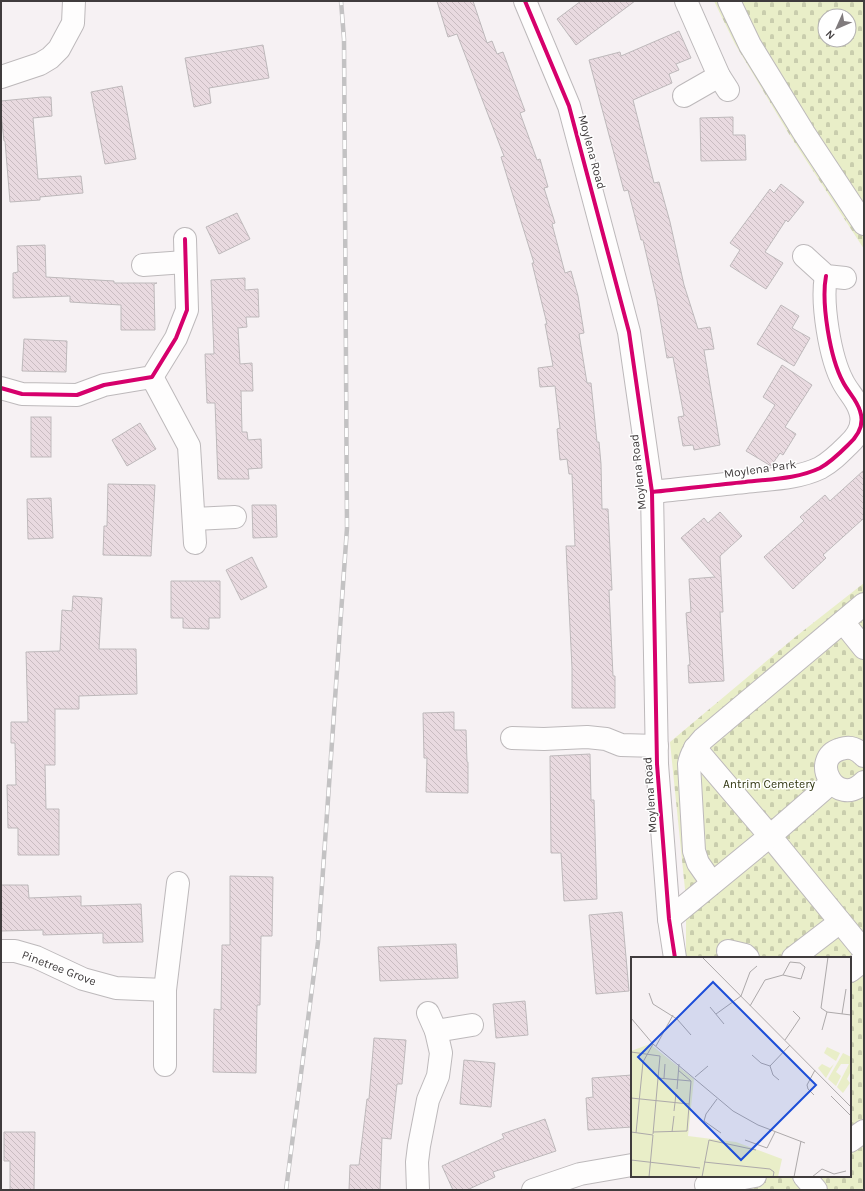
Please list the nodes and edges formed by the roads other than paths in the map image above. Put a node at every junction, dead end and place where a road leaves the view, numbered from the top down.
1 (74, 1) edge
2 (525, 1) edge
3 (686, 1) edge
4 (729, 1) edge
5 (1, 77) edge
6 (684, 96) dead end
7 (864, 224) edge
8 (185, 239) dead end
9 (804, 256) dead end
10 (185, 262) junction
11 (143, 265) dead end
12 (152, 377) junction
13 (1, 388) edge
14 (652, 492) junction
15 (235, 517) dead end
16 (194, 519) junction
17 (196, 543) dead end
18 (864, 604) edge
19 (843, 622) junction
20 (864, 648) edge
21 (512, 738) dead end
22 (657, 746) junction
23 (695, 748) junction
24 (864, 756) edge
25 (831, 782) junction
26 (864, 782) edge
27 (770, 836) junction
28 (178, 883) dead end
29 (712, 883) junction
30 (669, 919) junction
31 (840, 922) junction
32 (1, 951) edge
33 (864, 951) edge
34 (674, 957) edge
35 (794, 957) edge
36 (864, 960) edge
37 (851, 970) edge
38 (165, 990) junction
39 (472, 1025) dead end
40 (165, 1065) dead end
41 (864, 1131) edge
42 (851, 1140) edge
43 (631, 1166) edge
44 (749, 1177) edge
45 (805, 1177) edge
46 (705, 1184) edge
47 (418, 1190) edge
48 (533, 1190) edge
49 (816, 1190) edge

1 - 5 street
2 - 14 street, Moylena Road
3 - 6 street
4 - 7 street
8 - 10 street
9 - 14 street, Moylena Park
10 - 11 street
10 - 12 street
12 - 13 street
12 - 16 street
14 - 22 street, Moylena Road
15 - 16 street
16 - 17 street
18 - 19 street
19 - 20 street
19 - 23 street
21 - 22 street
22 - 30 street, Moylena Road
23 - 27 street
23 - 29 street
24 - 25 street
25 - 26 street
25 - 27 street
27 - 29 street
27 - 31 street
28 - 38 street
29 - 30 street
30 - 34 street, Moylena Road
31 - 33 street
31 - 35 street
32 - 38 street, Pinetree Grove
36 - 37 street
38 - 40 street
39 - 47 street
41 - 42 street
43 - 48 street
44 - 46 street
45 - 49 street

